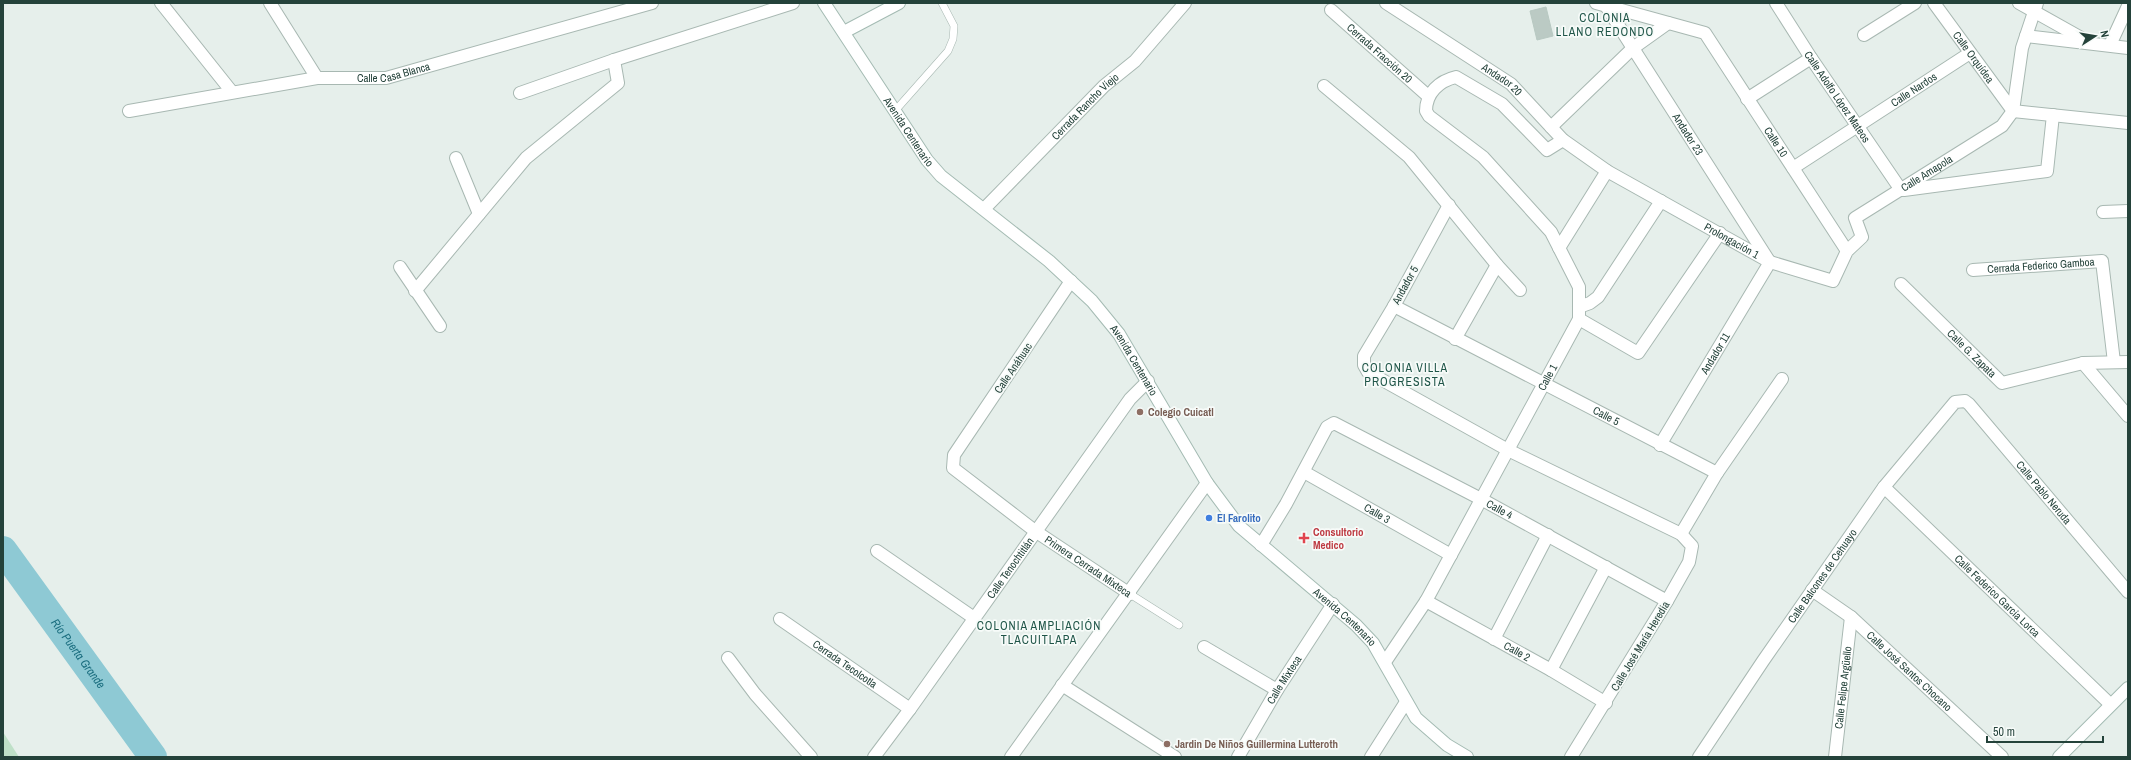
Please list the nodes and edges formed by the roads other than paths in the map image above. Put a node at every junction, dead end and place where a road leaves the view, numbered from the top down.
1 (160, 3) edge
2 (270, 3) edge
3 (652, 3) edge
4 (794, 3) edge
5 (824, 3) edge
6 (899, 3) edge
7 (942, 3) edge
8 (1185, 3) edge
9 (1386, 3) edge
10 (1776, 3) edge
11 (1915, 3) edge
12 (1934, 3) edge
13 (2019, 3) edge
14 (1601, 4) edge
15 (2128, 6) edge
16 (2036, 7) edge
17 (1331, 10) dead end
18 (1668, 22) junction
19 (844, 32) junction
20 (1864, 36) dead end
21 (2026, 36) junction
22 (2090, 43) junction
23 (2110, 45) junction
24 (1633, 48) junction
25 (2128, 48) edge
26 (1970, 53) junction
27 (1811, 58) junction
28 (614, 60) junction
29 (317, 78) junction
30 (1324, 86) dead end
31 (232, 92) junction
32 (520, 93) dead end
33 (1428, 96) junction
34 (1747, 99) junction
35 (129, 111) dead end
36 (2013, 111) junction
37 (894, 112) junction
38 (2053, 115) junction
39 (2128, 123) edge
40 (1857, 126) junction
41 (1551, 127) junction
42 (1563, 140) junction
43 (456, 158) dead end
44 (1793, 168) junction
45 (1607, 171) junction
46 (1901, 190) junction
47 (1661, 201) junction
48 (1449, 205) junction
49 (984, 209) junction
50 (2128, 210) edge
51 (2103, 212) dead end
52 (479, 214) junction
53 (1720, 234) junction
54 (1559, 248) junction
55 (1848, 251) junction
56 (1770, 262) junction
57 (1497, 265) junction
58 (400, 267) dead end
59 (1974, 270) dead end
60 (1071, 281) junction
61 (1901, 284) dead end
62 (1520, 290) dead end
63 (415, 291) junction
64 (1394, 306) junction
65 (1579, 313) junction
66 (440, 326) dead end
67 (1455, 339) junction
68 (2114, 362) junction
69 (2128, 362) edge
70 (2083, 363) junction
71 (1782, 378) dead end
72 (1148, 381) junction
73 (1543, 385) junction
74 (1955, 402) joint
75 (2128, 416) edge
76 (1660, 445) junction
77 (1508, 450) junction
78 (954, 455) joint
79 (1304, 472) junction
80 (1717, 473) junction
81 (1207, 483) junction
82 (1884, 487) junction
83 (1482, 499) junction
84 (1035, 531) junction
85 (1681, 534) junction
86 (1548, 535) junction
87 (1261, 544) junction
88 (877, 552) dead end
89 (1451, 555) junction
90 (1606, 566) junction
91 (1812, 590) junction
92 (2128, 592) edge
93 (1130, 594) junction
94 (1667, 601) junction
95 (1426, 602) junction
96 (1333, 604) junction
97 (1852, 617) junction
98 (974, 618) junction
99 (780, 619) dead end
100 (1179, 625) dead end
101 (1494, 639) junction
102 (1204, 647) dead end
103 (728, 658) dead end
104 (1385, 662) junction
105 (1551, 670) junction
106 (1062, 685) junction
107 (2128, 688) edge
108 (1277, 690) junction
109 (1406, 702) junction
110 (1606, 703) junction
111 (2110, 704) junction
112 (910, 710) junction
113 (811, 757) edge
114 (874, 757) edge
115 (1011, 757) edge
116 (1175, 757) edge
117 (1238, 757) edge
118 (1371, 757) edge
119 (1467, 757) edge
120 (1571, 757) edge
121 (1699, 757) edge
122 (1834, 757) edge
123 (2002, 757) edge
124 (2060, 757) edge

1 - 31 street
2 - 29 street
3 - 29 street, Calle Casa Blanca
4 - 28 street
5 - 19 street, Avenida Centenario
6 - 19 street
7 - 37 lane
8 - 49 street, Cerrada Rancho Viejo
9 - 41 street, Andador 20
10 - 27 street, Calle Adolfo López Mateos
11 - 20 street
12 - 26 street, Calle Orquídea
13 - 16 street
14 - 18 street
14 - 24 street, Andador 23
15 - 23 street
16 - 21 street
16 - 22 street
17 - 33 street, Cerrada Fracción 20
18 - 24 street
18 - 34 street, Calle 10
19 - 37 street, Avenida Centenario
21 - 22 street
21 - 36 street
22 - 23 street
23 - 25 street
24 - 41 street
24 - 56 street, Andador 23
26 - 36 street, Calle Orquídea
26 - 40 street, Calle Nardos
27 - 34 street
27 - 40 street, Calle Adolfo López Mateos
28 - 32 street
28 - 52 street
29 - 31 street, Calle Casa Blanca
30 - 48 street
31 - 35 street, Calle Casa Blanca
33 - 42 street
33 - 54 street, Calle 1
34 - 44 street, Calle 10
36 - 38 street
36 - 46 street, Calle Amapola
37 - 49 street, Avenida Centenario
38 - 39 street
38 - 46 street, Calle Amapola
40 - 44 street, Calle Nardos
40 - 46 street, Calle Adolfo López Mateos
41 - 42 street, Andador 20
42 - 45 street, Andador 20
43 - 52 street
44 - 55 street, Calle 10
45 - 47 street, Prolongación 1
45 - 54 street
46 - 55 street
47 - 53 street, Prolongación 1
47 - 65 street
48 - 57 street
48 - 64 street, Andador 5
49 - 60 street, Avenida Centenario
50 - 51 street
52 - 63 street
53 - 56 street, Prolongación 1
53 - 65 street
54 - 65 street, Calle 1
55 - 56 street, Prolongación 1
56 - 76 street, Andador 11
57 - 62 street
57 - 67 street
58 - 63 street
59 - 68 street, Cerrada Federico Gamboa
60 - 72 street, Avenida Centenario
60 - 78 street, Calle Anáhuac
61 - 70 street, Calle G. Zapata
63 - 66 street
64 - 67 street, Calle 5
64 - 77 street, Andador 5
65 - 73 street, Calle 1
67 - 73 street, Calle 5
68 - 69 street, Calle G. Zapata
68 - 70 street, Calle G. Zapata
70 - 75 street
71 - 80 street
72 - 81 street, Avenida Centenario
72 - 84 street, Calle Tenochtitlán
73 - 76 street, Calle 5
73 - 77 street, Calle 1
74 - 82 street, Calle Balcones de Cehuayo
74 - 92 street, Calle Pablo Neruda
76 - 80 street, Calle 5
77 - 83 street, Calle 1
77 - 85 street
78 - 84 street, Primera Cerrada Mixteca
79 - 83 street, Calle 4
79 - 87 street
79 - 89 street, Calle 3
80 - 85 street
81 - 87 street, Avenida Centenario
81 - 93 street
82 - 91 street, Calle Balcones de Cehuayo
82 - 111 street, Calle Federico García Lorca
83 - 86 street, Calle 4
83 - 89 street, Calle 1
84 - 93 street, Primera Cerrada Mixteca
84 - 98 street, Calle Tenochtitlán
85 - 94 street, Calle José María Heredia
86 - 90 street, Calle 4
86 - 101 street
87 - 96 street, Avenida Centenario
88 - 98 street
89 - 95 street, Calle 1
90 - 94 street, Calle 4
90 - 105 street
91 - 97 street, Calle José Santos Chocano
91 - 121 street, Calle Balcones de Cehuayo
93 - 100 lane, Primera Cerrada Mixteca
93 - 106 street
94 - 110 street, Calle José María Heredia
95 - 101 street, Calle 2
95 - 104 street, Calle 1
96 - 104 street, Avenida Centenario
96 - 108 street, Calle Mixteca
97 - 122 street, Calle Felipe Argüello
97 - 123 street, Calle José Santos Chocano
98 - 112 street, Calle Tenochtitlán
99 - 112 street, Cerrada Tecolcotla
101 - 105 street, Calle 2
102 - 108 street
103 - 113 street
104 - 109 street, Avenida Centenario
105 - 110 street, Calle 2
106 - 115 street
106 - 116 street
107 - 111 street
108 - 117 street, Calle Mixteca
109 - 118 street
109 - 119 street, Avenida Centenario
110 - 120 street, Calle José María Heredia
111 - 124 street
112 - 114 street, Calle Tenochtitlán

